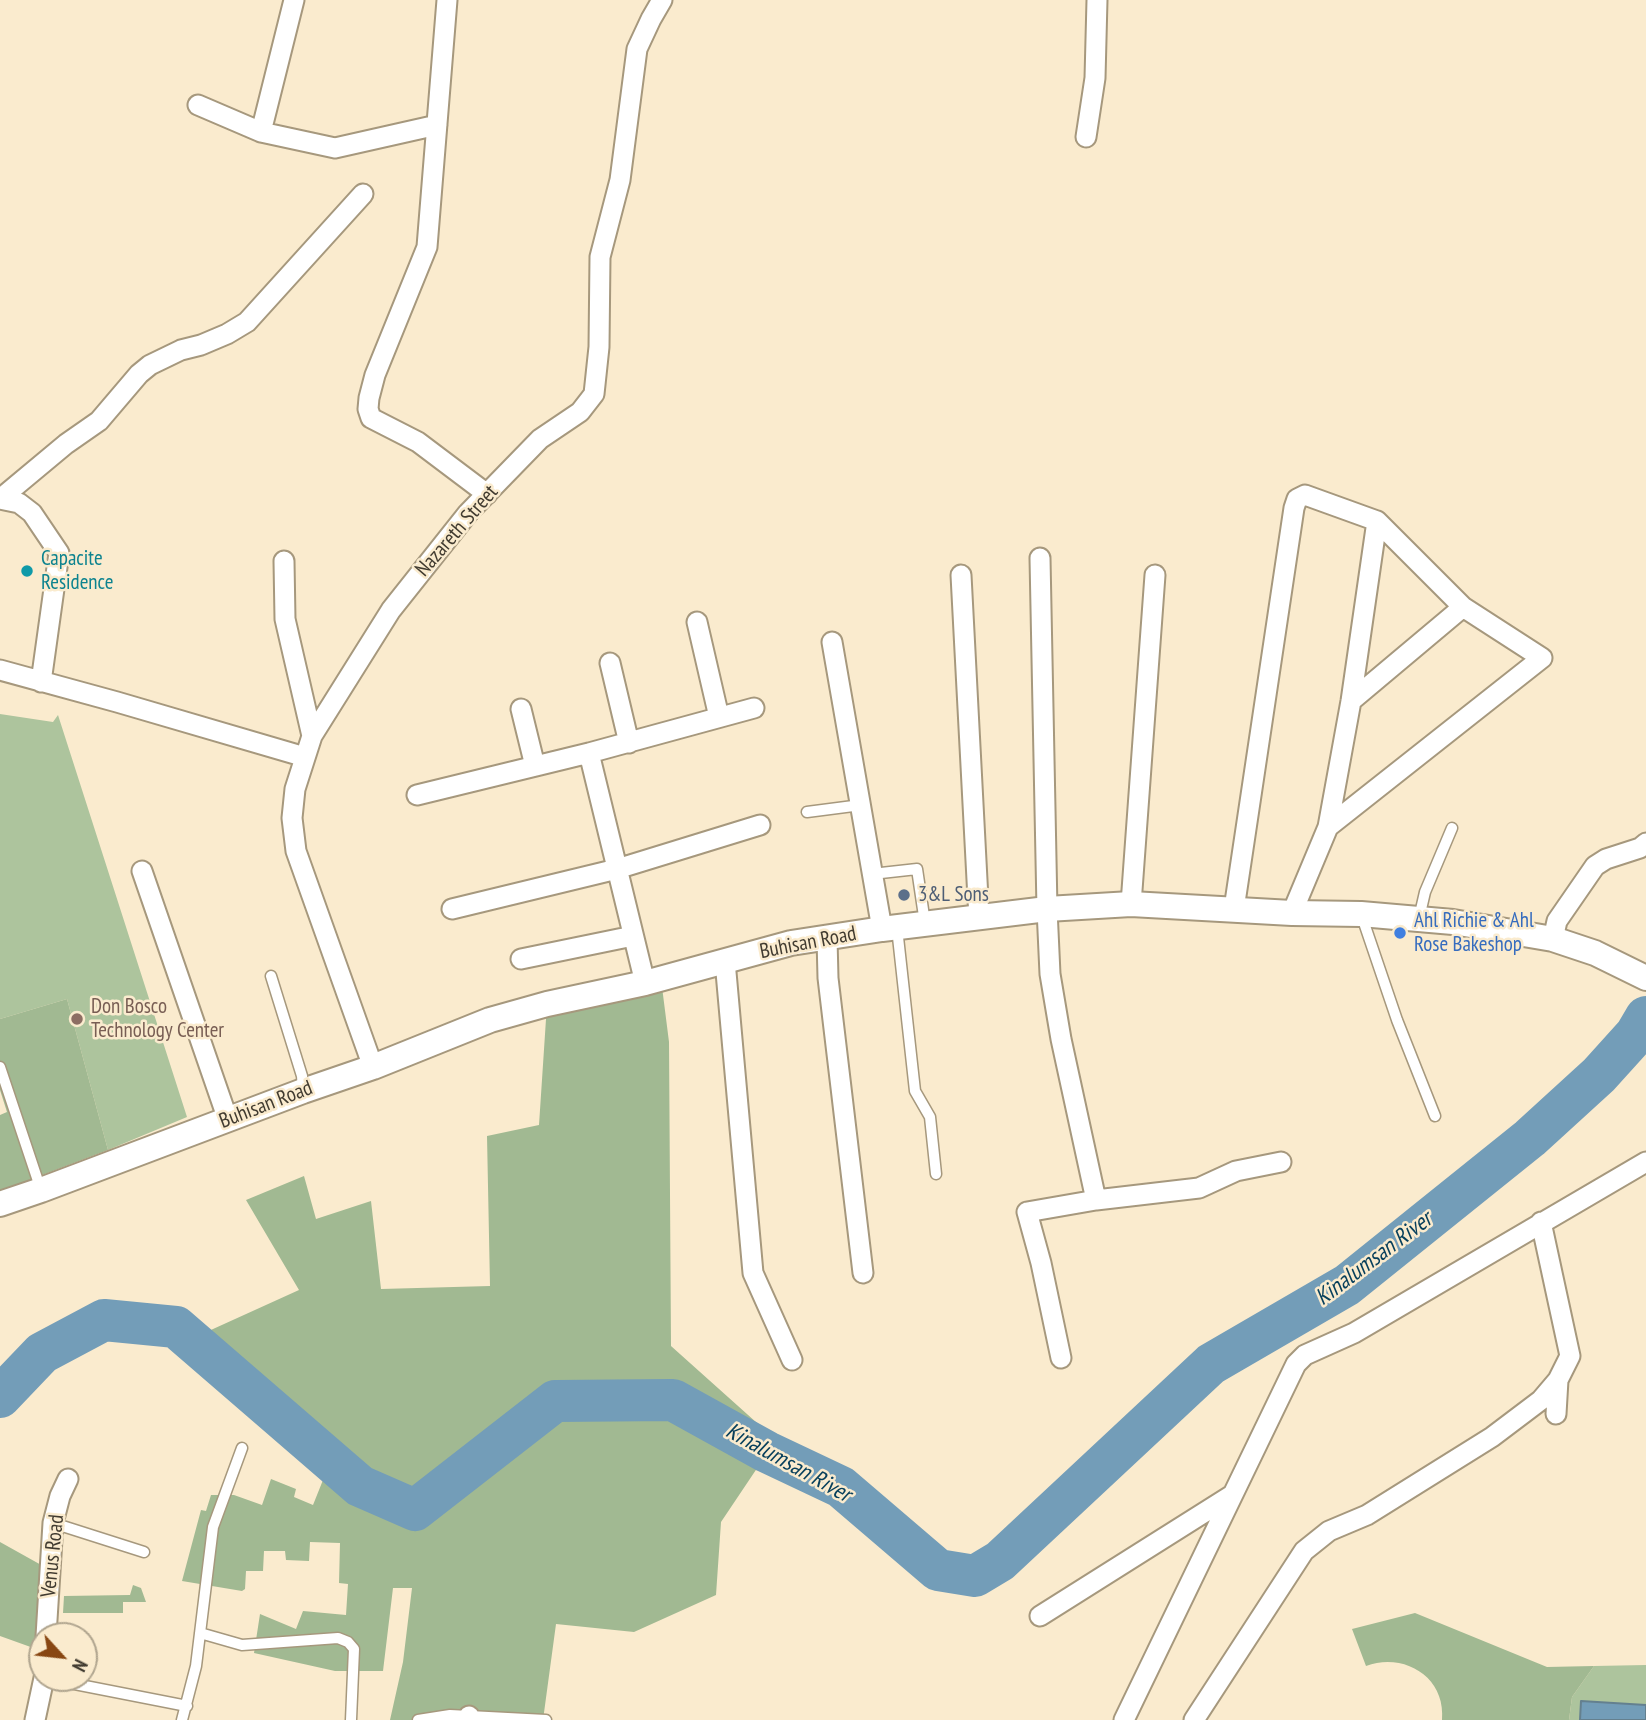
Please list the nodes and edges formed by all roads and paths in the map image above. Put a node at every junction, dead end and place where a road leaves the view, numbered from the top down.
1 (294, 0) edge
2 (447, 0) edge
3 (662, 0) edge
4 (1097, 0) edge
5 (198, 105) dead end
6 (437, 125) junction
7 (261, 132) junction
8 (1086, 136) dead end
9 (363, 194) dead end
10 (487, 494) junction
11 (0, 499) edge
12 (1377, 521) junction
13 (1040, 558) dead end
14 (284, 561) dead end
15 (961, 575) dead end
16 (1155, 575) dead end
17 (1463, 607) junction
18 (698, 622) dead end
19 (832, 642) dead end
20 (610, 663) dead end
21 (0, 670) edge
22 (41, 682) junction
23 (1351, 701) junction
24 (754, 708) dead end
25 (521, 709) dead end
26 (719, 718) junction
27 (312, 736) junction
28 (629, 743) junction
29 (589, 754) junction
30 (305, 757) junction
31 (535, 766) junction
32 (417, 795) dead end
33 (861, 805) junction
34 (807, 812) dead end
35 (760, 825) dead end
36 (1328, 827) junction
37 (1452, 828) dead end
38 (1646, 843) edge
39 (617, 869) junction
40 (142, 871) dead end
41 (872, 874) junction
42 (1131, 904) junction
43 (452, 909) dead end
44 (1046, 909) junction
45 (1234, 909) junction
46 (1292, 912) junction
47 (1361, 914) junction
48 (979, 918) junction
49 (1418, 919) junction
50 (925, 923) junction
51 (889, 928) junction
52 (634, 936) junction
53 (827, 938) junction
54 (1552, 939) junction
55 (521, 959) dead end
56 (725, 961) junction
57 (271, 976) dead end
58 (1646, 978) edge
59 (645, 983) junction
60 (0, 1067) edge
61 (373, 1067) junction
62 (303, 1091) junction
63 (1435, 1116) dead end
64 (228, 1120) junction
65 (1646, 1161) edge
66 (1280, 1162) dead end
67 (936, 1174) dead end
68 (41, 1190) junction
69 (1096, 1200) junction
70 (0, 1204) edge
71 (1541, 1222) junction
72 (863, 1273) dead end
73 (1062, 1358) dead end
74 (792, 1360) dead end
75 (1558, 1380) junction
76 (1556, 1414) dead end
77 (242, 1448) dead end
78 (68, 1479) dead end
79 (1232, 1495) junction
80 (53, 1523) junction
81 (144, 1552) dead end
82 (1040, 1616) dead end
83 (47, 1622) edge
84 (200, 1633) junction
85 (98, 1689) edge
86 (41, 1692) edge
87 (187, 1706) junction
88 (468, 1718) edge
89 (35, 1720) edge
90 (182, 1720) edge
91 (351, 1720) edge
92 (418, 1720) edge
93 (546, 1720) edge
94 (1124, 1720) edge
95 (1194, 1720) edge

1 - 7 street
2 - 6 street
3 - 10 street, Nazareth Street
4 - 8 street
5 - 7 street
6 - 7 street
6 - 10 street
9 - 11 street
10 - 27 street, Nazareth Street
11 - 22 street
12 - 17 street
12 - 23 street
12 - 45 street
13 - 44 street
14 - 27 street
15 - 48 street
16 - 42 street
17 - 23 street
17 - 36 street
18 - 26 street
19 - 33 street
20 - 28 street
21 - 22 street
22 - 30 street
23 - 36 street
24 - 26 street
25 - 31 street
26 - 28 street
27 - 30 street, Nazareth Street
28 - 29 street
29 - 31 street
29 - 39 street
30 - 61 street, Nazareth Street
31 - 32 street
33 - 34 lane
33 - 41 street
35 - 39 street
36 - 46 street
37 - 49 lane
38 - 54 street
39 - 43 street
39 - 52 street
40 - 64 street
41 - 50 lane
41 - 51 street
42 - 44 street, Buhisan Road
42 - 45 street, Buhisan Road
44 - 48 street, Buhisan Road
44 - 69 street
45 - 46 street, Buhisan Road
46 - 47 street, Buhisan Road
47 - 49 street, Buhisan Road
47 - 63 lane
48 - 50 street, Buhisan Road
49 - 54 street, Buhisan Road
50 - 51 street, Buhisan Road
51 - 53 street, Buhisan Road
51 - 67 lane
52 - 55 street
52 - 59 street
53 - 56 street, Buhisan Road
53 - 72 street
54 - 58 street, Buhisan Road
56 - 59 street, Buhisan Road
56 - 74 street
57 - 62 lane
59 - 61 street, Buhisan Road
60 - 68 lane
61 - 62 street, Buhisan Road
62 - 64 street, Buhisan Road
64 - 68 street, Buhisan Road
65 - 71 street
66 - 69 street
68 - 70 street, Buhisan Road
69 - 73 street
71 - 75 street
71 - 79 street
75 - 76 street
75 - 95 street
77 - 84 lane
78 - 80 street, Venus Road
79 - 82 street
79 - 94 street
80 - 81 lane
80 - 83 street, Venus Road
84 - 87 lane
84 - 91 lane
85 - 87 lane
86 - 89 street
87 - 90 lane
88 - 92 lane
88 - 93 lane

